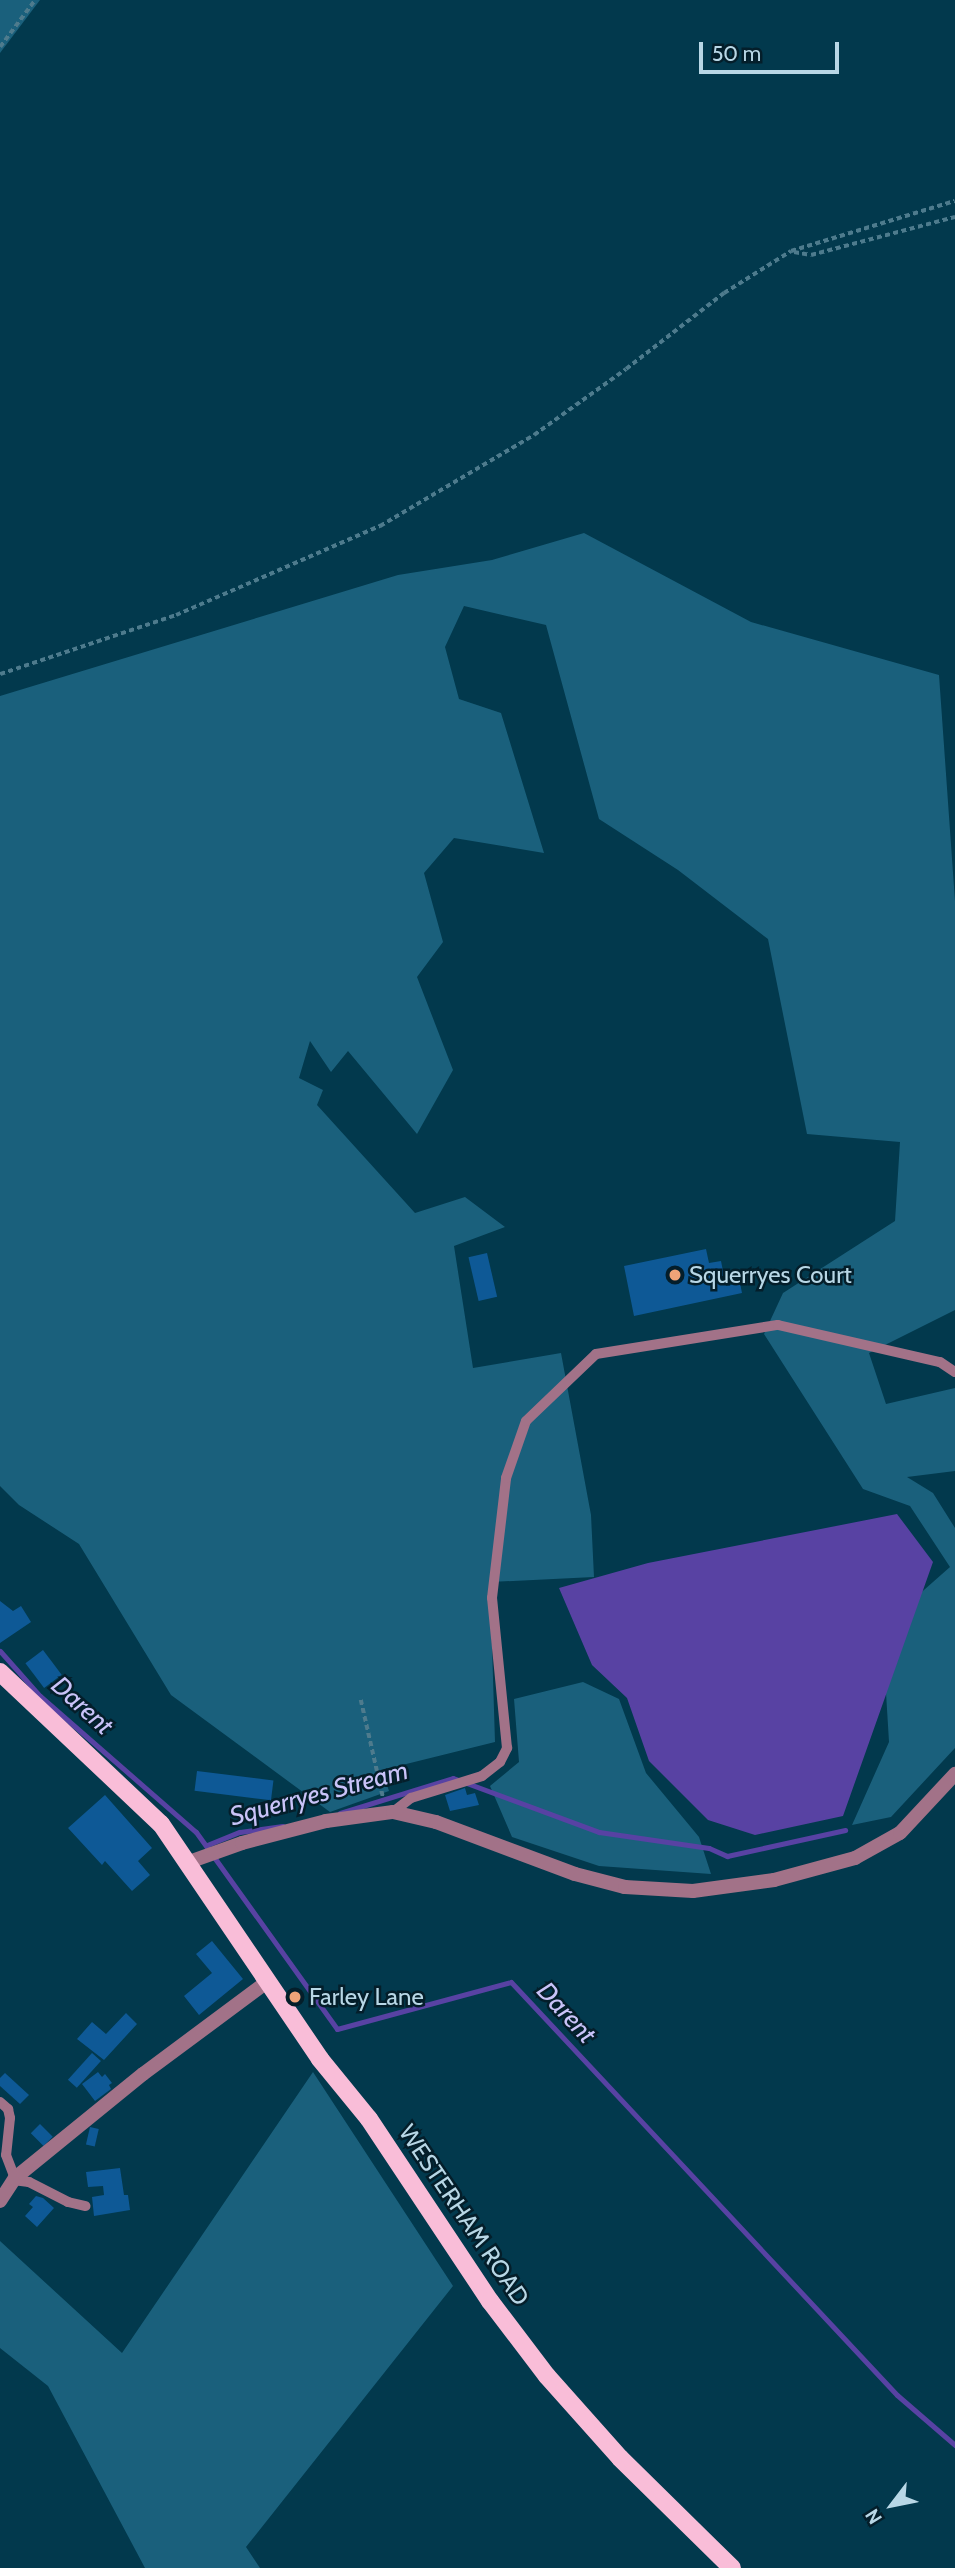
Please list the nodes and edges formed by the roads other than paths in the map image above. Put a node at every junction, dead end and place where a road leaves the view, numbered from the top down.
1 (955, 1372) edge
2 (0, 1672) edge
3 (955, 1774) edge
4 (390, 1813) junction
5 (195, 1860) junction
6 (267, 1982) junction
7 (0, 2102) edge
8 (14, 2179) junction
9 (0, 2201) edge
10 (86, 2206) dead end
11 (732, 2568) edge

1 - 4 lane
2 - 5 main road, WESTERHAM ROAD
3 - 4 street
4 - 5 street
5 - 6 main road, WESTERHAM ROAD
6 - 8 street
6 - 11 main road, WESTERHAM ROAD
7 - 8 lane
8 - 9 street
8 - 10 lane

